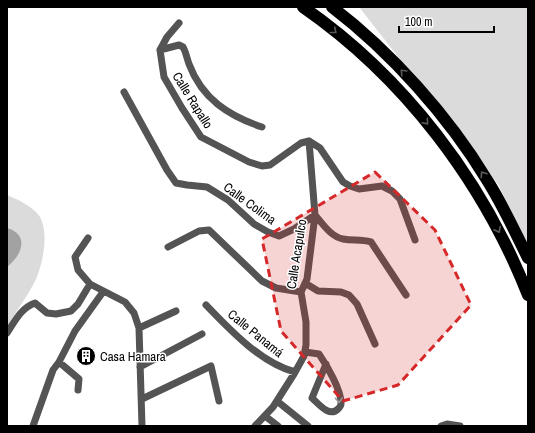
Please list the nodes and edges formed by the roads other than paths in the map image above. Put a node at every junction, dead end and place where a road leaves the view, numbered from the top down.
1 (303, 7) edge
2 (332, 7) edge
3 (179, 23) dead end
4 (160, 50) junction
5 (124, 92) dead end
6 (262, 127) dead end
7 (309, 142) junction
8 (315, 215) junction
9 (88, 238) dead end
10 (415, 240) dead end
11 (168, 247) dead end
12 (528, 258) edge
13 (305, 283) junction
14 (90, 284) junction
15 (103, 292) junction
16 (301, 292) junction
17 (406, 294) dead end
18 (528, 295) edge
19 (206, 305) dead end
20 (176, 311) dead end
21 (139, 328) junction
22 (7, 333) edge
23 (202, 334) dead end
24 (375, 344) dead end
25 (305, 352) junction
26 (59, 362) junction
27 (326, 364) junction
28 (140, 366) junction
29 (295, 372) junction
30 (78, 390) dead end
31 (142, 399) junction
32 (219, 401) dead end
33 (277, 401) junction
34 (265, 416) junction
35 (34, 426) edge
36 (142, 426) edge
37 (256, 426) edge
38 (278, 426) edge
39 (308, 426) edge
40 (441, 426) edge
41 (460, 426) edge

1 -> 18 highway
12 -> 2 highway
3 - 4 street
4 - 6 street
4 - 7 street, Calle Rapallo
5 - 8 street, Calle Colima
7 - 8 street, Calle Acapulco
7 - 10 street
8 - 13 street, Calle Acapulco
8 - 17 street
9 - 14 street
11 - 16 street
13 - 16 street, Calle Acapulco
13 - 24 street
14 - 15 street
14 - 22 street
15 - 21 street
15 - 26 street
16 - 25 street, Calle Acapulco
19 - 29 street, Calle Panamá
20 - 21 street
21 - 28 street
23 - 28 street
25 - 27 street
25 - 29 street, Calle Acapulco
26 - 30 street
26 - 35 street
27 -> 27 street
28 - 31 street
29 - 33 street, Calle Acapulco
31 - 32 street
31 - 36 street
33 - 34 street, Calle Acapulco
33 - 39 street
34 - 37 street, Calle Acapulco
34 - 38 street
40 - 41 street

